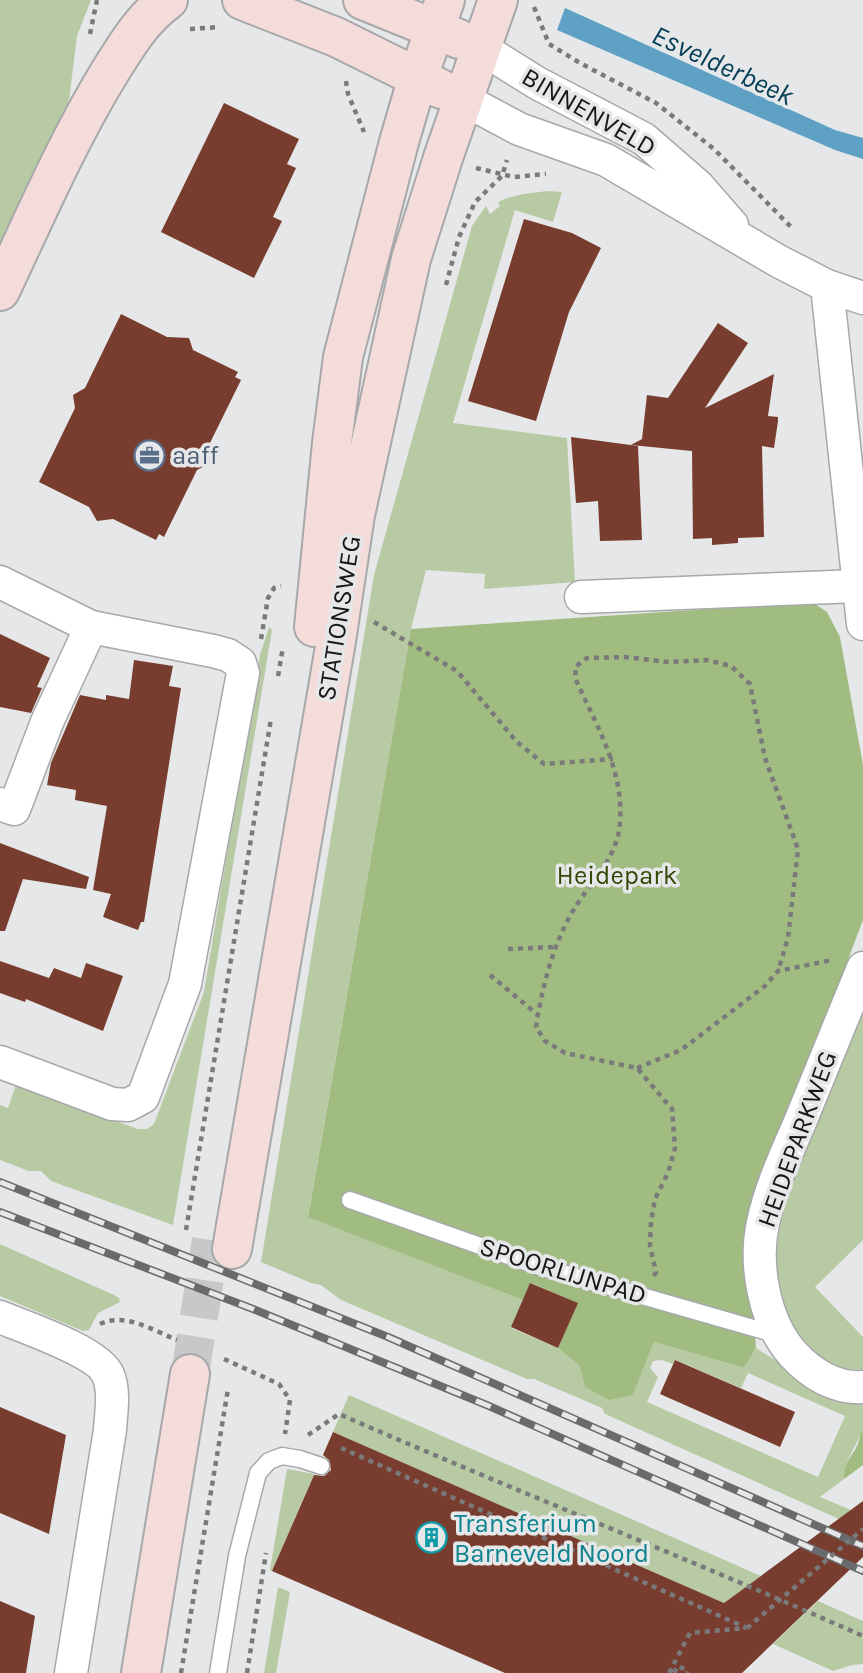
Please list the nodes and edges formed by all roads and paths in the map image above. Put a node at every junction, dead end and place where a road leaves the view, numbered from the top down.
1 (97, 0) edge
2 (363, 0) edge
3 (515, 1) edge
4 (109, 4) edge
5 (233, 14) edge
6 (440, 14) edge
7 (174, 17) edge
8 (550, 44) dead end
9 (481, 48) junction
10 (418, 77) junction
11 (463, 99) junction
12 (88, 108) junction
13 (749, 244) junction
14 (827, 286) junction
15 (0, 291) edge
16 (863, 298) edge
17 (0, 582) edge
18 (284, 586) dead end
19 (858, 586) junction
20 (581, 597) dead end
21 (368, 620) dead end
22 (863, 624) edge
23 (91, 627) junction
24 (285, 635) dead end
25 (240, 663) junction
26 (276, 689) dead end
27 (271, 716) dead end
28 (613, 760) junction
29 (0, 804) edge
30 (556, 947) junction
31 (508, 948) dead end
32 (851, 965) edge
33 (778, 971) junction
34 (490, 975) dead end
35 (538, 1015) junction
36 (0, 1062) edge
37 (637, 1068) junction
38 (350, 1200) dead end
39 (210, 1240) junction
40 (648, 1297) junction
41 (0, 1317) edge
42 (778, 1335) junction
43 (209, 1382) junction
44 (863, 1387) edge
45 (341, 1448) dead end
46 (269, 1461) junction
47 (321, 1466) dead end
48 (863, 1529) edge
49 (267, 1551) dead end
50 (747, 1628) junction
51 (863, 1636) edge
52 (71, 1673) edge
53 (141, 1673) edge
54 (162, 1673) edge
55 (181, 1673) edge
56 (218, 1673) edge
57 (247, 1673) edge
58 (672, 1673) edge
59 (687, 1673) edge

1 - 4 path
2 - 6 main road
3 - 8 path
3 - 9 main road, STATIONSWEG
4 - 12 main road
5 - 7 path
5 - 10 main road
6 - 9 main road
6 - 10 main road, STATIONSWEG
7 - 12 main road
9 - 11 main road, STATIONSWEG
9 - 13 street, BINNENVELD
10 - 11 main road
10 - 39 main road, STATIONSWEG
11 - 13 street, BINNENVELD
11 - 39 main road, STATIONSWEG
12 - 15 main road
13 - 14 street, BINNENVELD
14 - 16 street, BINNENVELD
14 - 19 street
17 - 23 street
18 - 25 path
19 - 20 street
19 - 22 street
21 - 28 path
23 - 25 street
23 - 29 street
24 - 26 path
25 - 36 street
27 - 39 path
28 - 30 path
28 - 33 path
30 - 31 path
30 - 35 path
32 - 33 path
32 - 42 street, HEIDEPARKWEG
33 - 37 path
34 - 35 path
35 - 37 path
37 - 40 path
38 - 40 lane, SPOORLIJNPAD
40 - 42 lane, SPOORLIJNPAD
41 - 52 street
42 - 44 street, HEIDEPARKWEG
43 - 53 main road
43 - 54 main road
43 - 55 path
45 - 50 path
46 - 47 lane
46 - 51 path
46 - 56 lane
48 - 50 path, bridge
49 - 57 path
50 - 58 path
58 - 59 path

